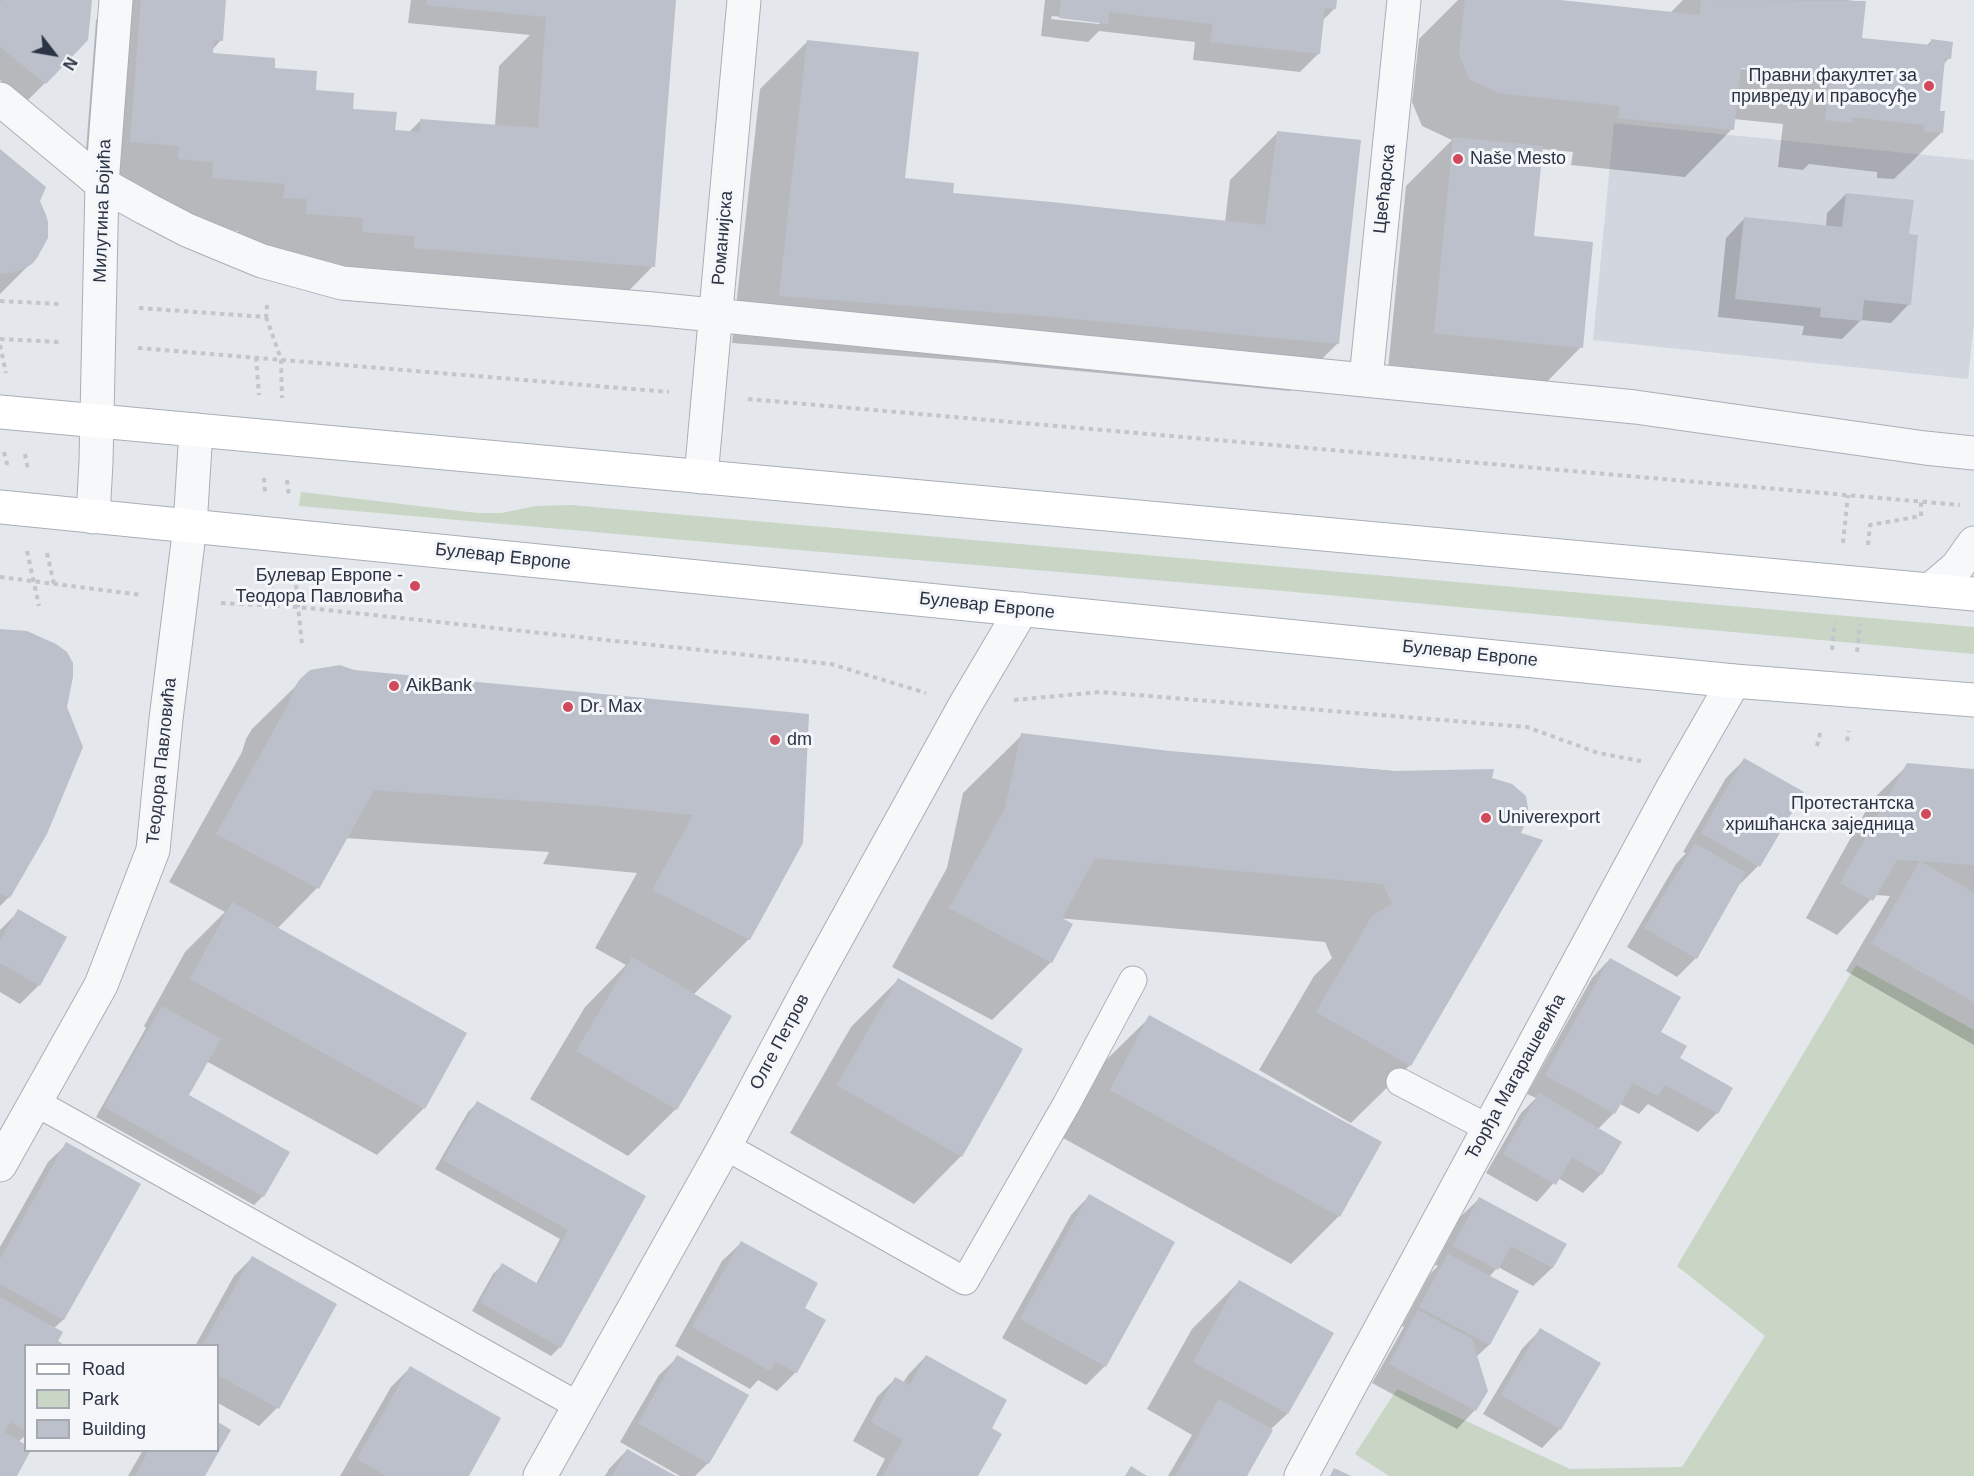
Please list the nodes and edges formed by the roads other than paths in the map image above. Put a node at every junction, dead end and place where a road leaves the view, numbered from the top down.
1 (116, 0) edge
2 (744, 0) edge
3 (1404, 0) edge
4 (0, 99) edge
5 (102, 184) junction
6 (716, 316) junction
7 (1366, 379) junction
8 (8, 413) edge
9 (96, 422) junction
10 (196, 430) junction
11 (1974, 453) edge
12 (701, 477) junction
13 (0, 507) edge
14 (93, 517) junction
15 (190, 526) junction
16 (1974, 543) edge
17 (1929, 590) junction
18 (1974, 594) edge
19 (1022, 609) junction
20 (1734, 681) junction
21 (1974, 700) edge
22 (1134, 980) dead end
23 (1400, 1082) dead end
24 (35, 1102) junction
25 (1488, 1128) junction
26 (725, 1146) junction
27 (3, 1152) edge
28 (579, 1406) junction
29 (540, 1476) edge
30 (1301, 1476) edge

1 - 5 street, Милутина Бојића
2 - 6 street, Романијска
3 - 7 street, Цвећарска
4 - 5 street
5 - 6 street
5 - 9 street, Милутина Бојића
6 - 7 street
6 - 12 street, Романијска
7 - 11 street
8 - 9 main road
9 - 10 main road
9 - 14 street, Милутина Бојића
10 - 12 main road
10 - 15 street, Теодора Павловића
12 - 17 main road
13 - 14 main road, Булевар Европе
14 - 15 main road, Булевар Европе
15 - 19 main road, Булевар Европе
15 - 24 street, Теодора Павловића
16 - 17 street
17 - 18 main road
19 - 20 main road, Булевар Европе
19 - 26 street, Олге Петров
20 - 21 main road, Булевар Европе
20 - 25 street, Ђорђа Магарашевића
22 - 26 lane
23 - 25 lane
24 - 27 street, Теодора Павловића
24 - 28 lane
25 - 30 street, Ђорђа Магарашевића
26 - 28 street, Олге Петров
28 - 29 street, Олге Петров

